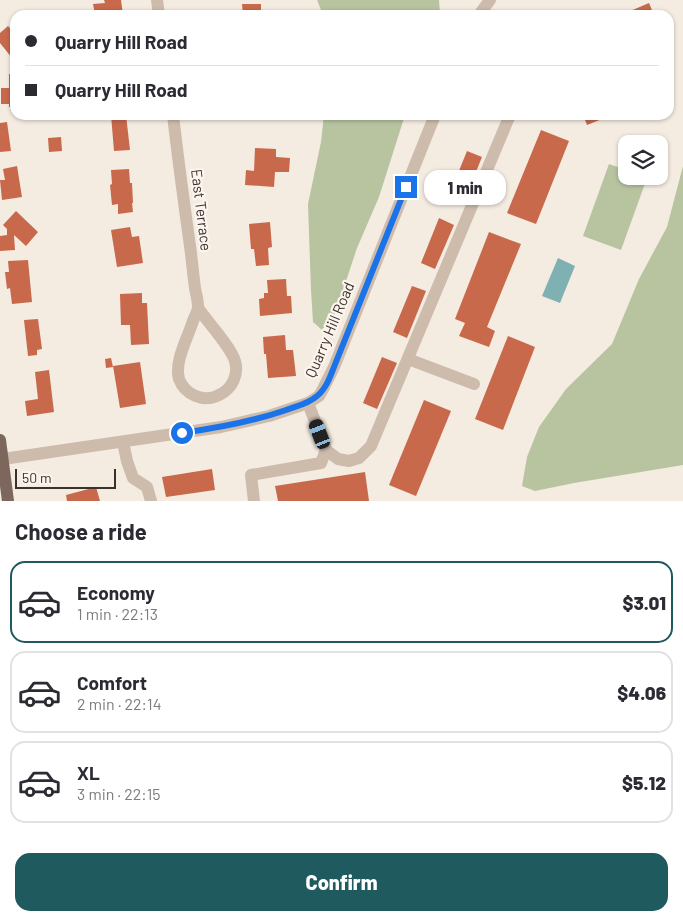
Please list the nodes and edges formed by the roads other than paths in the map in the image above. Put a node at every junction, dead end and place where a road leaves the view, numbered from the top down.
1 (174, 120) edge
2 (433, 120) edge
3 (508, 120) edge
4 (198, 308) junction
5 (408, 359) junction
6 (474, 384) dead end
7 (308, 403) junction
8 (0, 440) edge
9 (123, 442) junction
10 (326, 450) junction
11 (3, 460) junction
12 (8, 501) edge
13 (151, 501) edge
14 (254, 501) edge

1 - 4 street, East Terrace
2 - 7 street, Quarry Hill Road
3 - 5 street
4 - 4 street, East Terrace
5 - 6 street
5 - 10 street
7 - 9 street, Quarry Hill Road
7 - 10 street
8 - 11 main road
9 - 11 street, Quarry Hill Road
9 - 13 street
10 - 14 street
11 - 12 main road

